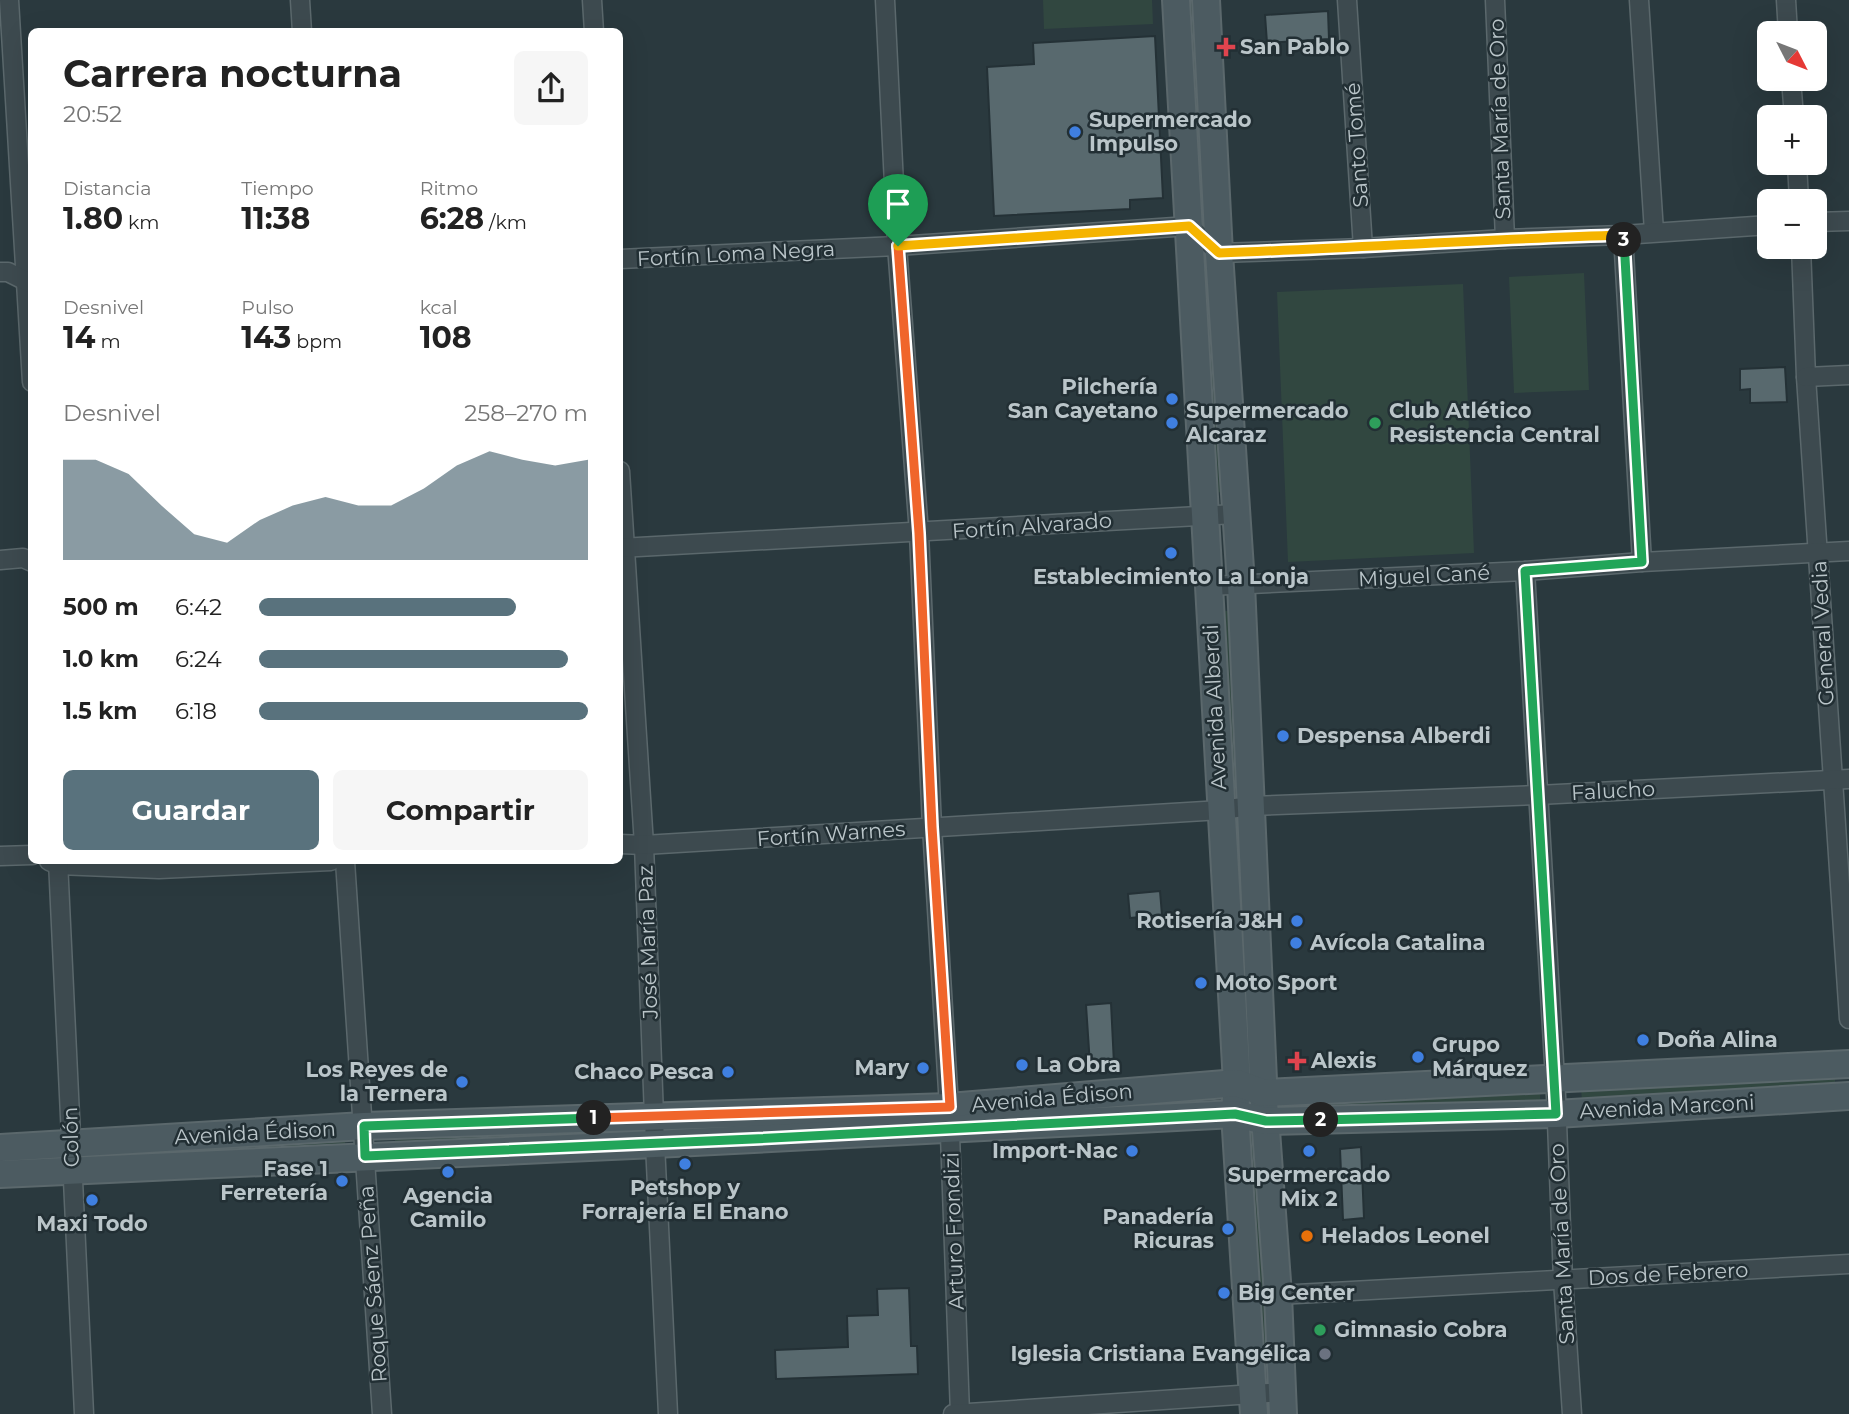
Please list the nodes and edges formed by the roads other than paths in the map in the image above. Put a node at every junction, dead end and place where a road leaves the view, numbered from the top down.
1 (9, 0) edge
2 (299, 0) edge
3 (592, 0) edge
4 (885, 0) edge
5 (1176, 0) edge
6 (1206, 0) edge
7 (1347, 0) edge
8 (1495, 0) edge
9 (1639, 0) edge
10 (1786, 0) edge
11 (1787, 21) edge
12 (302, 28) edge
13 (594, 28) edge
14 (1849, 220) edge
15 (1827, 221) edge
16 (1189, 226) junction
17 (1757, 226) edge
18 (1654, 232) junction
19 (1623, 235) junction
20 (1505, 239) junction
21 (898, 246) junction
22 (1363, 248) junction
23 (1219, 253) junction
24 (623, 259) edge
25 (1801, 259) edge
26 (28, 269) edge
27 (0, 272) edge
28 (28, 282) edge
29 (1849, 375) edge
30 (1806, 377) junction
31 (1235, 514) junction
32 (1205, 515) junction
33 (919, 533) junction
34 (623, 548) edge
35 (1849, 551) edge
36 (1819, 553) junction
37 (0, 560) edge
38 (28, 560) edge
39 (623, 562) edge
40 (1642, 562) junction
41 (1525, 571) junction
42 (1241, 584) junction
43 (1209, 586) junction
44 (1841, 780) edge
45 (1538, 795) junction
46 (1251, 806) junction
47 (1221, 810) junction
48 (932, 827) junction
49 (623, 844) edge
50 (644, 845) junction
51 (28, 855) edge
52 (0, 856) edge
53 (55, 864) edge
54 (85, 864) edge
55 (266, 864) edge
56 (345, 864) edge
57 (1849, 1018) edge
58 (1849, 1064) edge
59 (1554, 1079) junction
60 (1237, 1083) junction
61 (1264, 1093) junction
62 (1849, 1096) edge
63 (1235, 1114) junction
64 (1556, 1114) junction
65 (654, 1116) junction
66 (950, 1118) junction
67 (1266, 1121) junction
68 (364, 1126) junction
69 (71, 1143) junction
70 (655, 1144) junction
71 (0, 1148) edge
72 (365, 1156) junction
73 (72, 1170) junction
74 (0, 1174) edge
75 (1849, 1264) edge
76 (1563, 1280) junction
77 (1278, 1295) junction
78 (1283, 1403) edge
79 (1253, 1404) edge
80 (84, 1414) edge
81 (382, 1414) edge
82 (668, 1414) edge
83 (953, 1414) edge
84 (960, 1414) edge
85 (1572, 1414) edge

1 - 26 street
2 - 12 street
3 - 13 street
4 - 21 street, Arturo Frondizi
5 - 16 main road, Avenida Alberdi
6 - 23 main road, Avenida Alberdi
7 - 22 street, Santo Tomé
8 - 20 street, Santa María de Oro
9 - 18 street
10 - 11 street
14 - 15 street
16 - 21 street, Fortín Loma Negra
16 - 23 street
16 - 32 main road, Avenida Alberdi
17 - 18 street
18 - 19 street
19 - 20 street
19 - 40 street
20 - 22 street
21 - 24 street, Fortín Loma Negra
21 - 33 street, Arturo Frondizi
22 - 23 street
23 - 31 main road, Avenida Alberdi
25 - 30 street, General Vedia
27 - 28 street
29 - 30 street
30 - 36 street, General Vedia
31 - 32 street, Fortín Alvarado
31 - 42 main road, Avenida Alberdi
32 - 33 street, Fortín Alvarado
32 - 43 main road, Avenida Alberdi
33 - 34 street, Fortín Alvarado
33 - 48 street, Arturo Frondizi
35 - 36 street, Miguel Cané
36 - 40 street, Miguel Cané
36 - 44 street, General Vedia
37 - 38 street
39 - 50 street, José María Paz
40 - 41 street, Miguel Cané
41 - 42 street, Miguel Cané
41 - 45 street, Santa María de Oro
42 - 43 street, Miguel Cané
42 - 46 main road, Avenida Alberdi
43 - 47 main road, Avenida Alberdi
44 - 45 street, Falucho
44 - 57 street, General Vedia
45 - 46 street, Falucho
45 - 59 street, Santa María de Oro
46 - 47 street, Fortín Warnes
46 - 61 main road, Avenida Alberdi
47 - 48 street, Fortín Warnes
47 - 60 main road, Avenida Alberdi
48 - 50 street, Fortín Warnes
48 - 66 street, Arturo Frondizi
49 - 50 street, Fortín Warnes
50 - 65 street, José María Paz
51 - 52 street
53 - 69 street, Colón
54 - 55 street
56 - 68 street, Roque Sáenz Peña
58 - 59 main road, Avenida Marconi
59 - 61 main road, Avenida Marconi
59 - 64 street, Santa María de Oro
60 - 61 main road, Avenida Édison
60 - 63 main road, Avenida Alberdi
60 - 66 main road, Avenida Édison
61 - 67 main road, Avenida Alberdi
62 - 64 main road, Avenida Marconi
63 - 66 main road, Avenida Édison
63 - 67 main road, Avenida Marconi
63 - 79 main road, Avenida Alberdi
64 - 67 main road, Avenida Marconi
64 - 76 street, Santa María de Oro
65 - 66 main road, Avenida Édison
65 - 68 main road, Avenida Édison
65 - 70 street, José María Paz
66 - 70 main road, Avenida Édison
66 - 84 street, Arturo Frondizi
67 - 77 main road, Avenida Alberdi
68 - 69 main road, Avenida Édison
68 - 72 street, Roque Sáenz Peña
69 - 71 main road, Avenida Édison
69 - 73 street, Colón
70 - 72 main road, Avenida Édison
70 - 82 street, José María Paz
72 - 73 main road, Avenida Édison
72 - 81 street, Roque Sáenz Peña
73 - 74 main road, Avenida Édison
73 - 80 street, Colón
75 - 76 street, Dos de Febrero
76 - 77 street, Dos de Febrero
76 - 85 street, Santa María de Oro
77 - 78 main road, Avenida Alberdi
78 - 79 street
79 - 84 street
83 - 84 street

